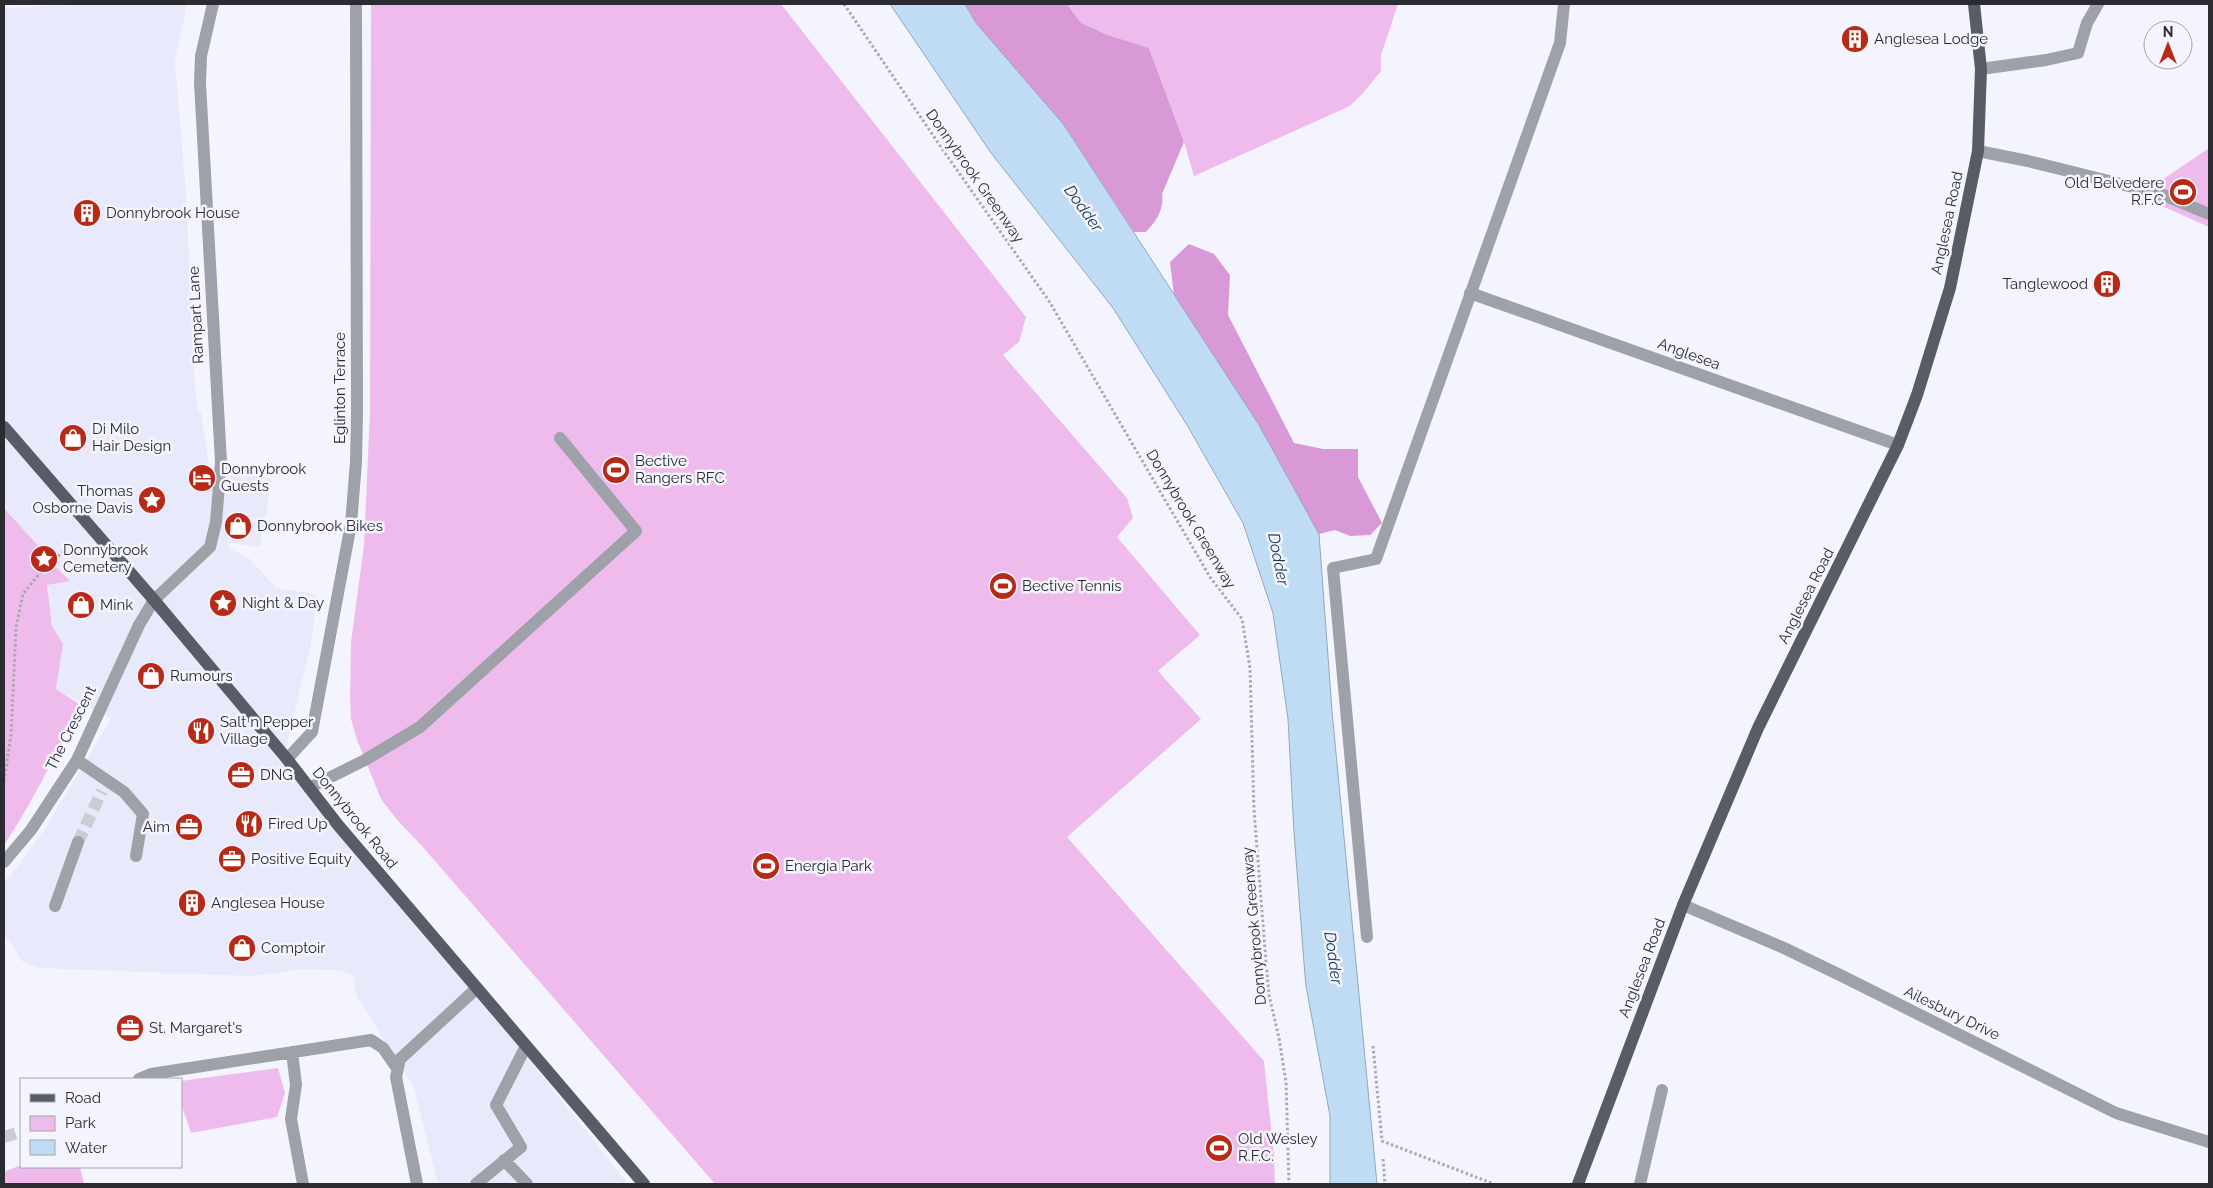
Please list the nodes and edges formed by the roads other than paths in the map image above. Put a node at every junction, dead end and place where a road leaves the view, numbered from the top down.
1 (213, 4) edge
2 (356, 4) edge
3 (1564, 4) edge
4 (1974, 4) edge
5 (2098, 4) edge
6 (1981, 69) junction
7 (1978, 151) junction
8 (2209, 214) edge
9 (1470, 293) junction
10 (4, 427) edge
11 (560, 438) dead end
12 (1898, 445) junction
13 (154, 600) junction
14 (287, 759) junction
15 (77, 760) junction
16 (309, 788) junction
17 (78, 842) tunnel mouth
18 (136, 856) dead end
19 (4, 862) edge
20 (1683, 905) junction
21 (55, 906) dead end
22 (1367, 937) dead end
23 (477, 988) junction
24 (526, 1046) junction
25 (292, 1052) junction
26 (397, 1068) junction
27 (141, 1078) edge
28 (1662, 1090) dead end
29 (2209, 1142) edge
30 (504, 1160) junction
31 (303, 1184) edge
32 (417, 1184) edge
33 (476, 1184) edge
34 (527, 1184) edge
35 (644, 1184) edge
36 (1578, 1184) edge
37 (1640, 1184) edge

1 - 13 street, Rampart Lane
2 - 14 street, Eglinton Terrace
3 - 9 street
4 - 6 main road, Anglesea Road
5 - 6 street
6 - 7 main road, Anglesea Road
7 - 8 street
7 - 12 main road, Anglesea Road
9 - 12 street, Anglesea
9 - 22 street
10 - 13 main road, Donnybrook Road
11 - 16 street
12 - 20 main road, Anglesea Road
13 - 14 main road, Donnybrook Road
13 - 15 street, The Crescent
14 - 16 main road, Donnybrook Road
15 - 18 street
15 - 19 street, The Crescent
16 - 23 main road, Donnybrook Road
17 - 21 street
20 - 29 street, Ailesbury Drive
20 - 36 main road, Anglesea Road
23 - 24 main road, Donnybrook Road
23 - 26 street
24 - 30 street
24 - 35 main road, Donnybrook Road
25 - 26 street
25 - 27 street
25 - 31 street
26 - 32 street
28 - 37 street
30 - 33 street
30 - 34 street

